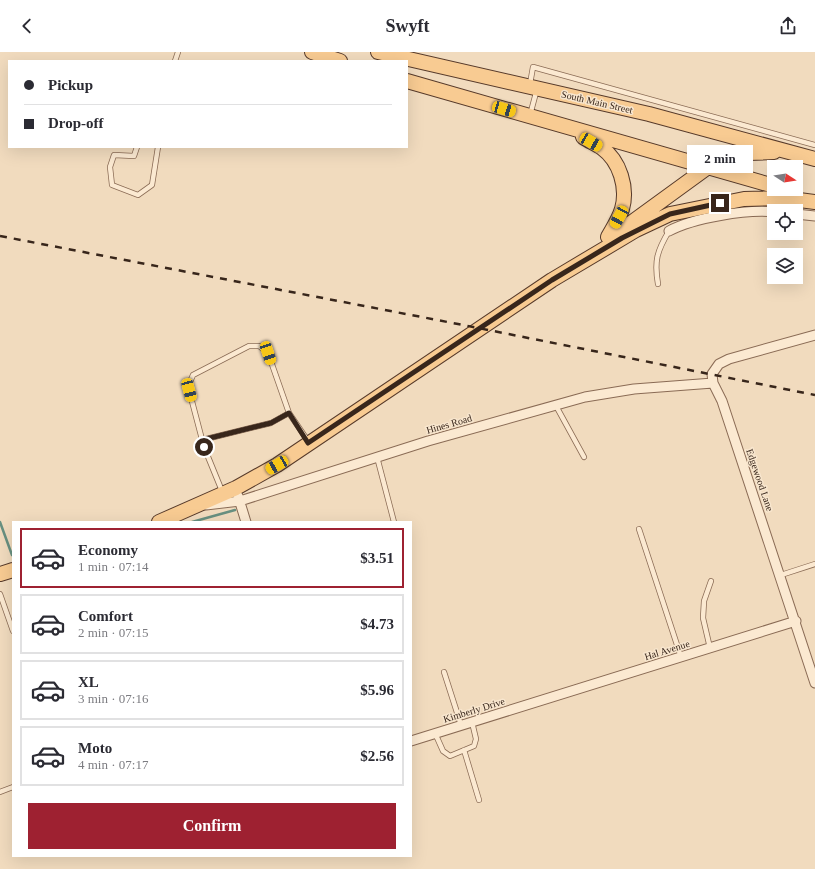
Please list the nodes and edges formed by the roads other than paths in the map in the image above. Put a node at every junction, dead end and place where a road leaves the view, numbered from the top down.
1 (312, 52) edge
2 (378, 52) edge
3 (337, 60) edge
4 (408, 81) edge
5 (533, 87) junction
6 (530, 116) junction
7 (565, 126) junction
8 (815, 145) edge
9 (137, 148) edge
10 (158, 148) edge
11 (788, 152) junction
12 (815, 159) edge
13 (708, 168) junction
14 (767, 184) edge
15 (803, 195) edge
16 (815, 198) edge
17 (815, 202) edge
18 (767, 211) edge
19 (803, 215) edge
20 (815, 216) edge
21 (669, 231) joint
22 (606, 241) junction
23 (552, 280) junction
24 (658, 284) dead end
25 (815, 335) edge
26 (713, 383) junction
27 (555, 404) junction
28 (289, 413) junction
29 (202, 440) junction
30 (308, 443) junction
31 (377, 457) junction
32 (584, 457) dead end
33 (231, 496) junction
34 (161, 521) edge
35 (245, 521) edge
36 (394, 521) edge
37 (639, 529) dead end
38 (815, 564) edge
39 (12, 570) edge
40 (0, 574) edge
41 (780, 575) junction
42 (711, 581) dead end
43 (0, 594) edge
44 (796, 621) junction
45 (12, 628) edge
46 (710, 648) junction
47 (681, 657) junction
48 (444, 672) dead end
49 (815, 683) edge
50 (544, 700) joint
51 (472, 722) junction
52 (461, 725) junction
53 (435, 733) junction
54 (412, 740) edge
55 (464, 750) junction
56 (12, 787) edge
57 (0, 792) edge
58 (479, 800) dead end

1 - 3 main road
2 - 5 main road, South Main Street
4 - 6 main road
5 - 6 lane
5 - 8 lane
5 - 11 main road, South Main Street
6 - 7 main road
7 - 13 main road
7 - 22 main road
9 - 10 lane
11 - 12 main road, South Main Street
11 - 13 main road
13 - 14 main road
13 - 22 main road
15 - 16 main road
17 - 23 main road
18 - 21 street
19 - 20 street
21 - 24 lane
22 - 23 main road
23 - 30 main road
25 - 26 street
26 - 27 street, Hines Road
26 - 41 street, Edgewood Lane
27 - 31 street, Hines Road
27 - 32 lane
28 - 29 lane
28 - 29 lane
28 - 30 lane
29 - 33 lane
30 - 33 main road
31 - 33 street, Hines Road
31 - 36 lane
33 - 34 main road
33 - 35 street
37 - 47 lane
38 - 41 lane
39 - 40 main road
41 - 44 street, Edgewood Lane
42 - 46 lane
43 - 45 lane
44 - 46 street, Hal Avenue
44 - 49 street, Edgewood Lane
46 - 47 street, Hal Avenue
47 - 50 street, Hal Avenue
48 - 52 lane
50 - 51 street, Kimberly Drive
51 - 52 street, Kimberly Drive
51 - 55 lane
52 - 53 street, Kimberly Drive
53 - 54 street, Kimberly Drive
53 - 55 lane
55 - 58 lane
56 - 57 lane

